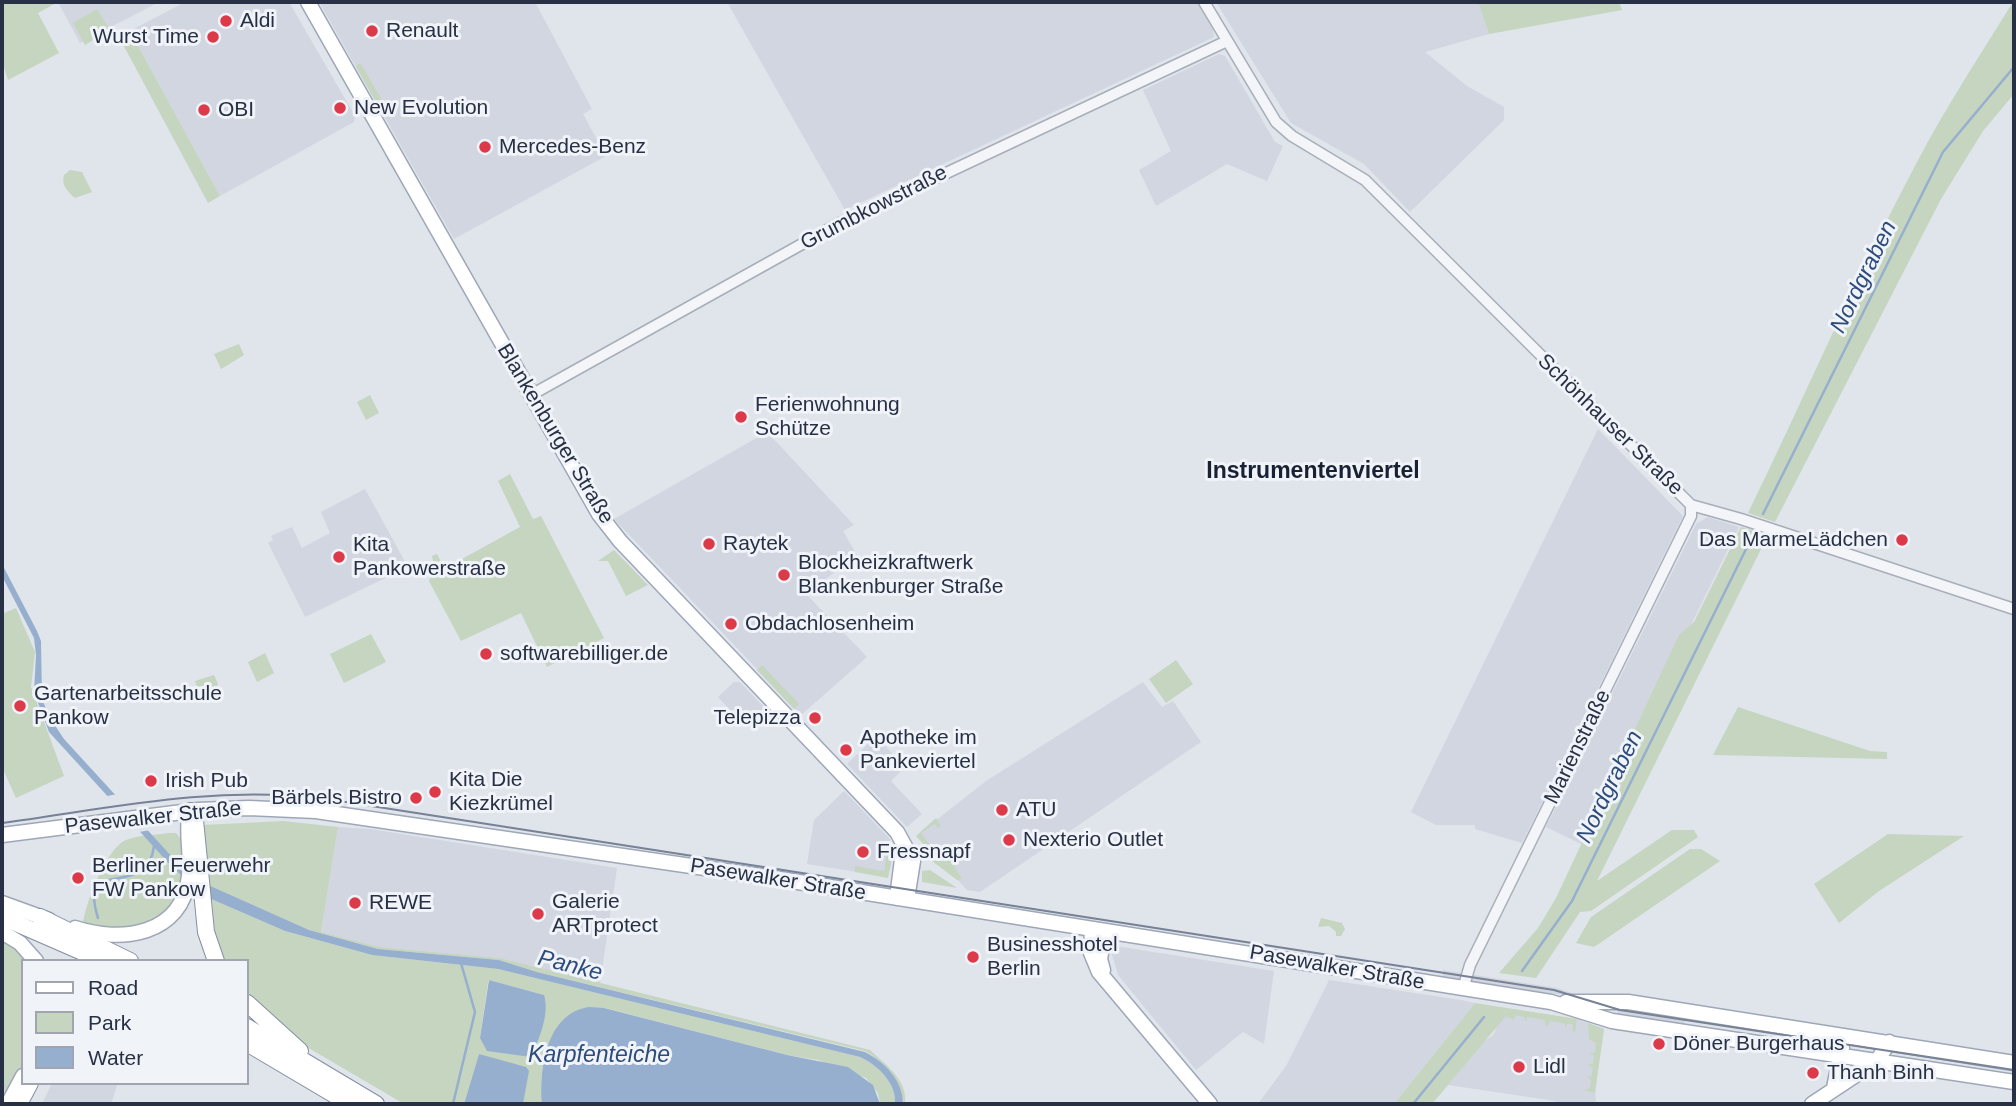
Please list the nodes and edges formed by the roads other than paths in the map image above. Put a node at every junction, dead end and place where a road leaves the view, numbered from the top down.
1 (308, 2) edge
2 (1204, 2) edge
3 (1227, 41) junction
4 (531, 396) junction
5 (1690, 505) junction
6 (2014, 609) edge
7 (190, 811) junction
8 (2, 835) edge
9 (902, 899) junction
10 (2, 903) edge
11 (2, 916) edge
12 (40, 917) junction
13 (1099, 930) junction
14 (2, 932) edge
15 (34, 959) edge
16 (99, 959) edge
17 (126, 959) edge
18 (215, 959) edge
19 (1463, 989) junction
20 (1614, 1001) junction
21 (1550, 1002) junction
22 (248, 1004) edge
23 (1724, 1017) junction
24 (1612, 1021) junction
25 (248, 1028) edge
26 (1721, 1037) junction
27 (1859, 1039) junction
28 (1889, 1042) junction
29 (248, 1044) edge
30 (1840, 1055) junction
31 (1877, 1061) junction
32 (2014, 1063) edge
33 (328, 1076) junction
34 (21, 1080) edge
35 (2014, 1082) edge
36 (29, 1085) edge
37 (1834, 1088) junction
38 (8, 1104) edge
39 (19, 1104) edge
40 (351, 1104) edge
41 (376, 1104) edge
42 (1210, 1104) edge
43 (1812, 1104) edge

1 - 4 main road, Blankenburger Straße
2 - 3 street
3 - 4 street, Grumbkowstraße
3 - 5 street, Schönhauser Straße
4 - 9 main road, Blankenburger Straße
5 - 6 street, Schönhauser Straße
5 - 19 street, Marienstraße
7 - 8 main road, Pasewalker Straße
7 - 9 main road, Pasewalker Straße
7 - 12 main road
7 - 18 highway
9 - 13 main road, Pasewalker Straße
10 - 12 main road
11 - 16 highway
12 - 17 highway
13 - 19 main road, Pasewalker Straße
13 - 42 main road
14 - 15 main road
19 - 21 main road, Pasewalker Straße
20 - 21 main road, Pasewalker Straße
20 - 23 main road, Pasewalker Straße
20 - 24 main road
21 - 24 main road, Pasewalker Straße
22 - 33 highway
23 - 26 main road
23 - 27 main road, Pasewalker Straße
24 - 26 main road, Pasewalker Straße
25 - 33 highway
26 - 30 main road, Pasewalker Straße
27 - 28 main road, Pasewalker Straße
27 - 30 main road
28 - 31 main road
28 - 32 main road, Pasewalker Straße
29 - 40 highway
30 - 31 main road, Pasewalker Straße
30 - 37 main road
31 - 35 main road, Pasewalker Straße
31 - 37 main road
33 - 41 highway
34 - 38 main road
36 - 39 highway
37 - 43 main road

